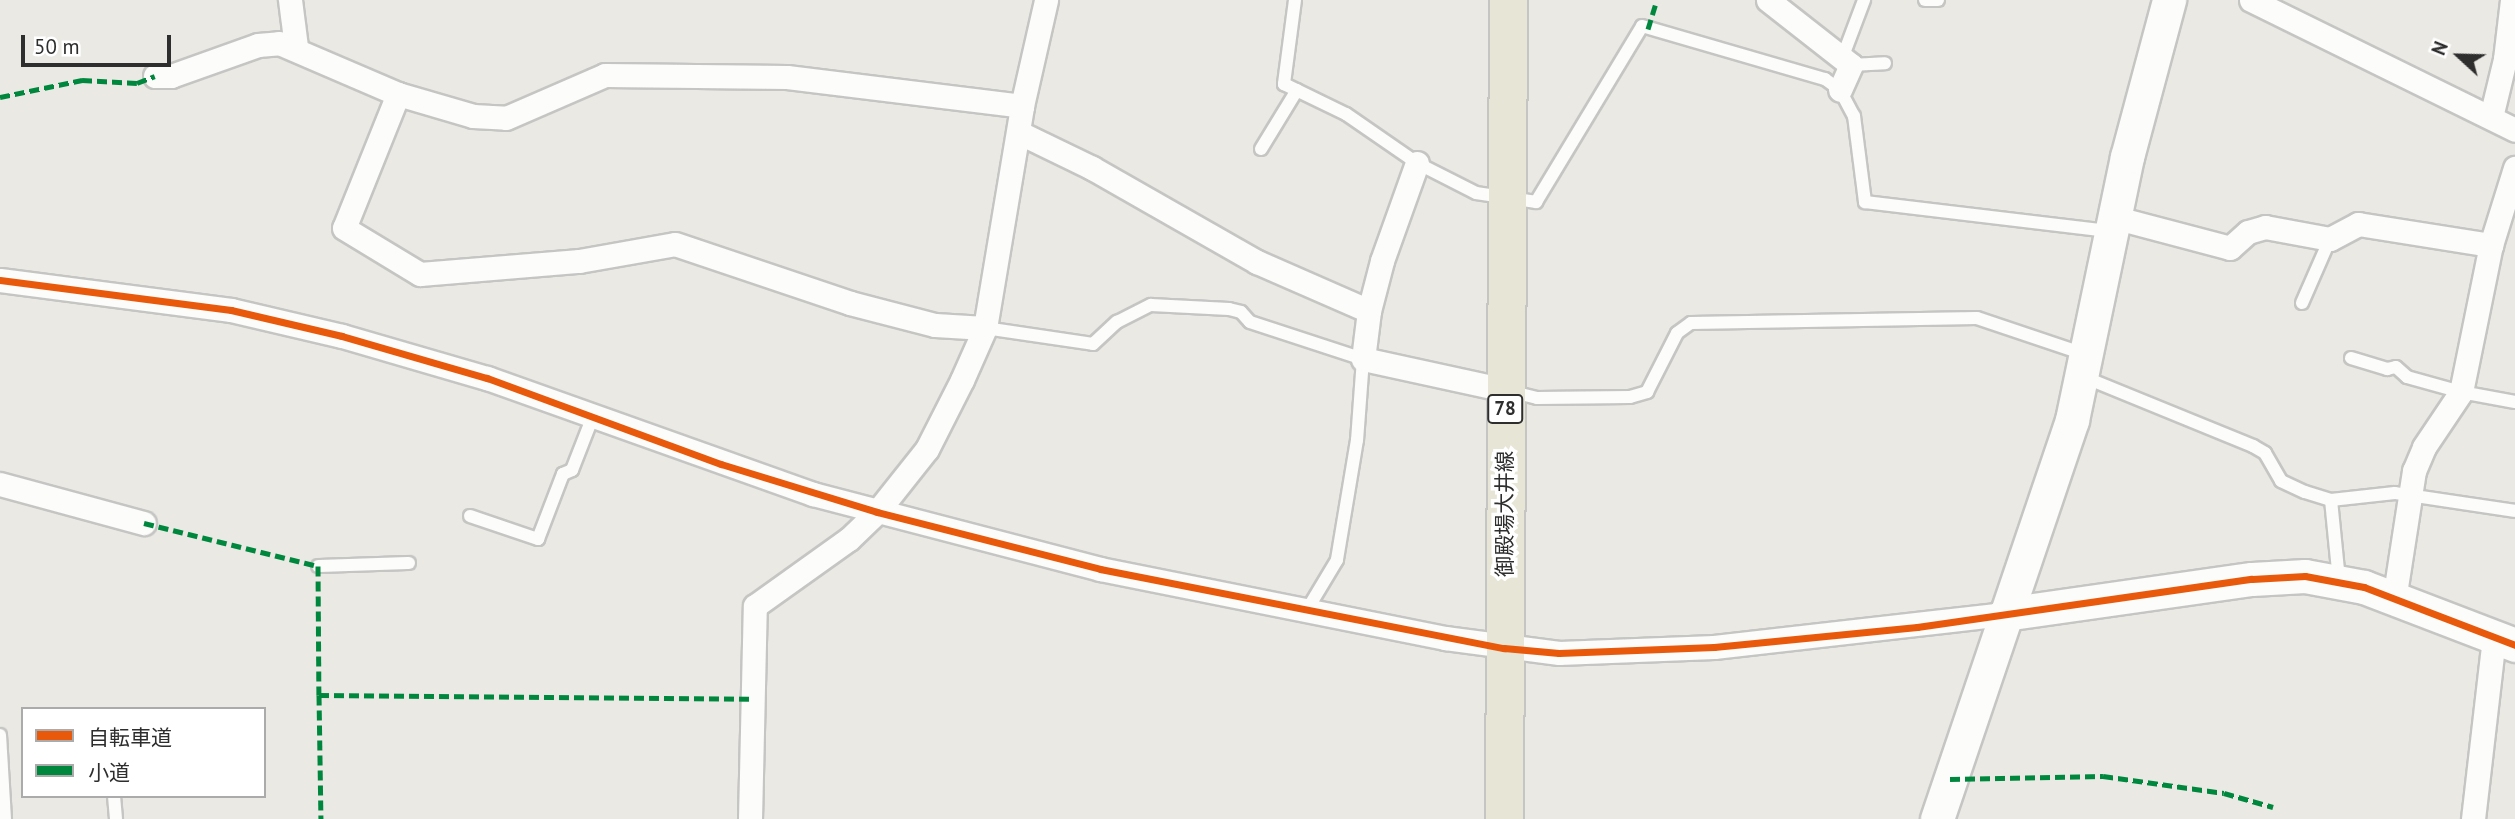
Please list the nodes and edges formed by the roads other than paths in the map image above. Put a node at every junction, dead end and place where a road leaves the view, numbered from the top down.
1 (290, 0) edge
2 (1046, 0) edge
3 (1294, 0) edge
4 (1507, 0) edge
5 (1768, 0) edge
6 (1864, 0) edge
7 (1925, 0) edge
8 (1938, 0) edge
9 (2169, 0) edge
10 (2251, 0) edge
11 (2512, 0) edge
12 (296, 47) junction
13 (1847, 60) junction
14 (1885, 62) dead end
15 (155, 76) dead end
16 (1297, 90) junction
17 (1840, 90) junction
18 (398, 93) junction
19 (1022, 106) junction
20 (2491, 117) junction
21 (2515, 130) edge
22 (1020, 133) junction
23 (1261, 149) dead end
24 (1417, 163) junction
25 (2515, 168) edge
26 (1506, 200) junction
27 (2112, 224) junction
28 (2330, 239) junction
29 (2491, 246) junction
30 (0, 280) edge
31 (2301, 303) dead end
32 (1369, 311) junction
33 (985, 328) junction
34 (2351, 358) dead end
35 (1363, 359) junction
36 (2082, 365) junction
37 (1505, 390) junction
38 (2461, 392) junction
39 (2515, 402) edge
40 (593, 416) junction
41 (0, 484) edge
42 (2410, 494) junction
43 (2331, 500) junction
44 (2515, 511) edge
45 (877, 512) junction
46 (470, 516) dead end
47 (144, 523) dead end
48 (409, 563) dead end
49 (318, 566) dead end
50 (2339, 581) junction
51 (2394, 600) junction
52 (1307, 610) junction
53 (2005, 614) junction
54 (2505, 641) edge
55 (1504, 648) junction
56 (0, 735) edge
57 (114, 798) edge
58 (5, 819) edge
59 (116, 819) edge
60 (750, 819) edge
61 (1504, 819) edge
62 (1937, 819) edge
63 (2473, 819) edge

1 - 12 street
2 - 19 street
3 - 16 lane
4 - 26 main road, 御殿場大井線 / 78
5 - 13 street
6 - 13 lane
7 - 8 lane
9 - 27 street
10 - 20 street
11 - 20 street
12 - 15 street
12 - 18 street
13 - 14 lane
13 - 17 street
16 - 23 lane
16 - 24 lane
17 - 26 lane
17 - 27 lane
18 - 19 street
18 - 33 street
19 - 22 street
20 - 21 street
22 - 32 street
22 - 33 street
24 - 26 lane
24 - 32 street
25 - 29 street
26 - 37 main road, 御殿場大井線 / 78
27 - 28 street
27 - 36 street
28 - 29 street
28 - 31 lane
29 - 38 street
30 - 40 street
32 - 35 street
33 - 35 lane
33 - 45 street
34 - 38 lane
35 - 37 street
35 - 52 lane
36 - 37 lane
36 - 43 lane
36 - 53 street
37 - 55 main road, 御殿場大井線 / 78
38 - 39 lane
38 - 42 street
40 - 45 street
40 - 46 lane
41 - 47 street
42 - 43 lane
42 - 44 lane
42 - 51 street
43 - 50 lane
45 - 52 street
45 - 60 street
48 - 49 lane
50 - 51 street
50 - 53 street
51 - 54 street
52 - 55 street
53 - 55 street
53 - 62 street
54 - 63 street
55 - 61 main road, 御殿場大井線 / 78
56 - 58 lane
57 - 59 lane

